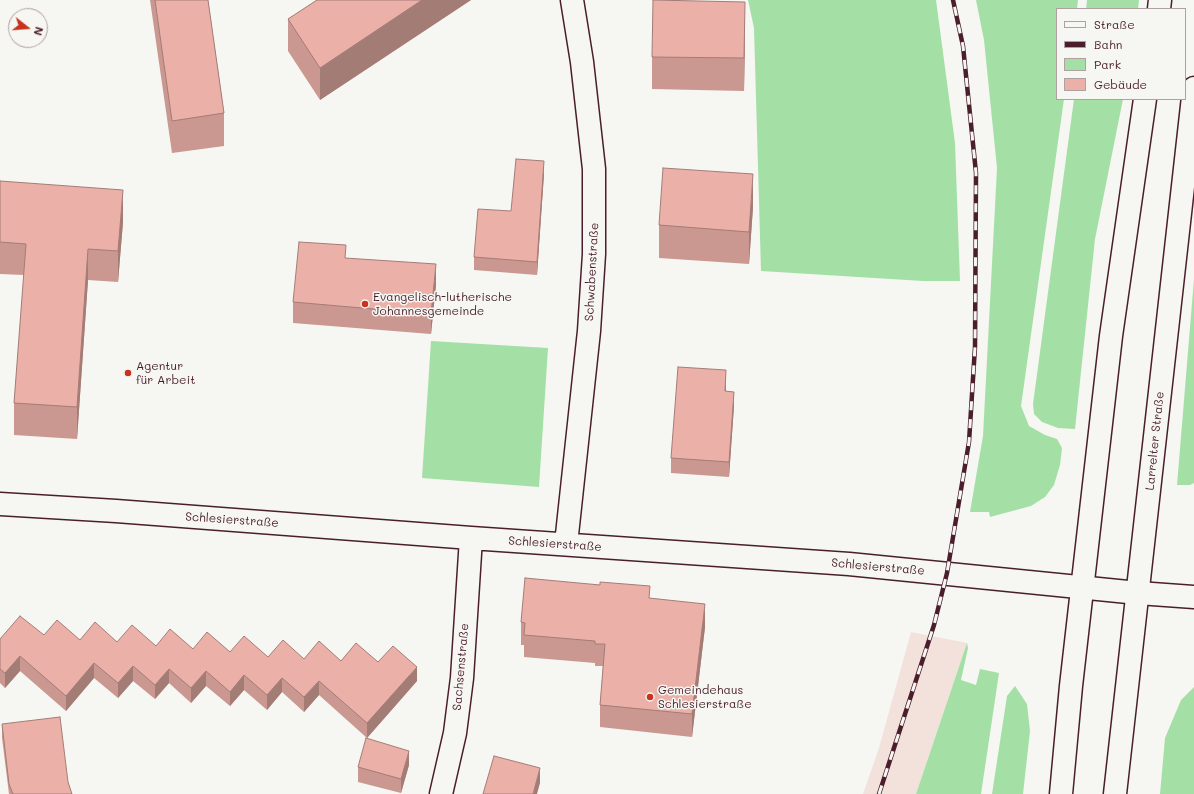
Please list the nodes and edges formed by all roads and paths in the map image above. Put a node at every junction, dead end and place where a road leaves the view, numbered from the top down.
1 (572, 0) edge
2 (1194, 88) edge
3 (1144, 100) edge
4 (0, 504) edge
5 (471, 538) junction
6 (566, 544) junction
7 (1083, 587) junction
8 (1138, 593) junction
9 (1194, 597) edge
10 (441, 794) edge
11 (1061, 794) edge
12 (1115, 794) edge

1 - 6 street, Schwabenstraße
2 - 8 street, Larrelter Straße
3 - 7 street
4 - 5 street, Schlesierstraße
5 - 6 street, Schlesierstraße
5 - 10 street, Sachsenstraße
6 - 7 street, Schlesierstraße
7 - 8 street, Schlesierstraße
7 - 11 street
8 - 9 street, Schlesierstraße
8 - 12 street, Larrelter Straße

